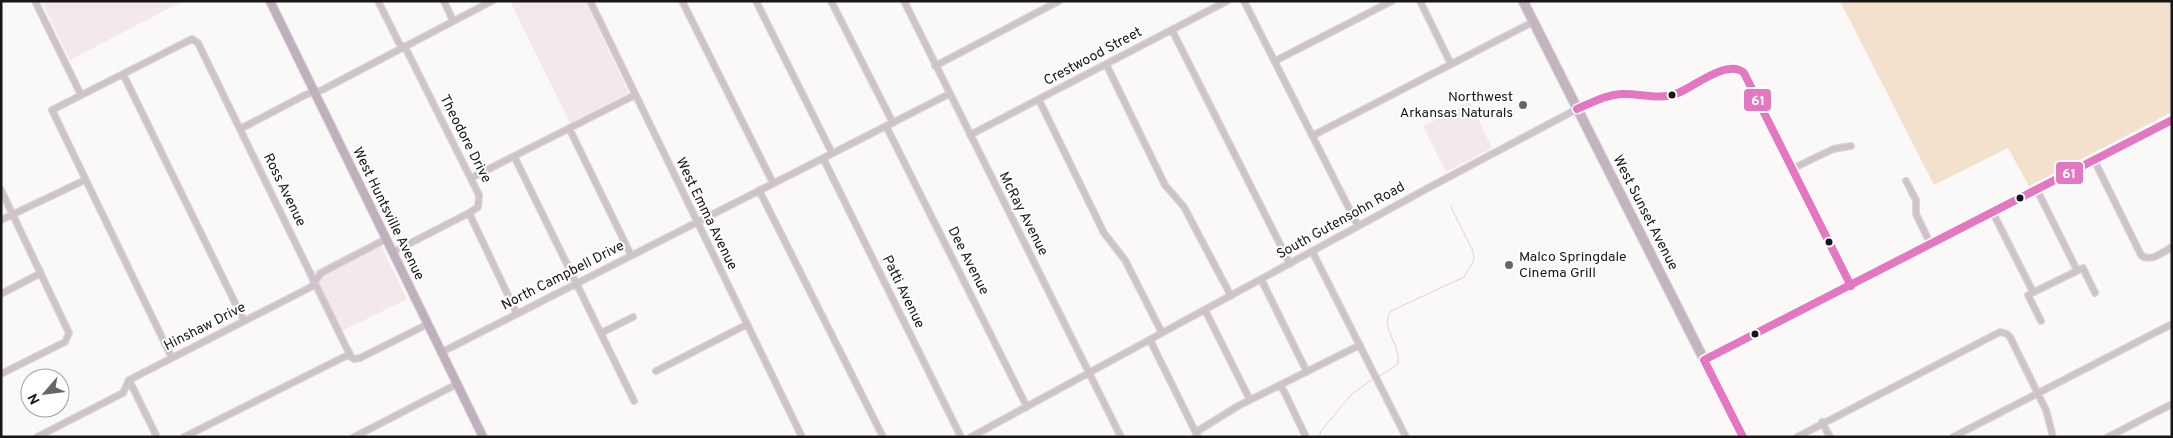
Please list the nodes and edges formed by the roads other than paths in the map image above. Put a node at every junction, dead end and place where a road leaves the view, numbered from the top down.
1 (35, 1) edge
2 (270, 1) edge
3 (378, 1) edge
4 (444, 1) edge
5 (492, 1) edge
6 (590, 1) edge
7 (682, 1) edge
8 (756, 1) edge
9 (831, 1) edge
10 (904, 1) edge
11 (1059, 1) edge
12 (1227, 1) edge
13 (1244, 1) edge
14 (1392, 1) edge
15 (1420, 1) edge
16 (1523, 1) edge
17 (453, 21) junction
18 (1533, 22) junction
19 (1172, 30) junction
20 (403, 47) junction
21 (1275, 61) junction
22 (1106, 64) junction
23 (1451, 64) junction
24 (936, 66) junction
25 (123, 74) junction
26 (314, 92) junction
27 (949, 94) junction
28 (81, 95) junction
29 (635, 95) junction
30 (1039, 100) junction
31 (1577, 109) junction
32 (2172, 120) edge
33 (893, 123) junction
34 (886, 126) junction
35 (569, 128) junction
36 (240, 129) junction
37 (970, 135) junction
38 (1312, 136) junction
39 (1851, 146) dead end
40 (832, 153) junction
41 (514, 156) junction
42 (823, 158) junction
43 (2094, 160) junction
44 (1792, 169) junction
45 (471, 178) junction
46 (85, 180) junction
47 (1906, 181) dead end
48 (773, 183) junction
49 (1, 190) edge
50 (759, 190) junction
51 (2036, 190) junction
52 (469, 213) junction
53 (1993, 213) junction
54 (13, 215) junction
55 (1, 220) edge
56 (696, 222) junction
57 (1358, 226) junction
58 (386, 238) junction
59 (1931, 245) junction
60 (2172, 247) edge
61 (1312, 251) junction
62 (393, 252) junction
63 (632, 255) junction
64 (1290, 264) junction
65 (2077, 270) junction
66 (41, 273) junction
67 (1261, 279) junction
68 (314, 282) junction
69 (576, 284) junction
70 (1851, 286) junction
71 (2033, 292) junction
72 (2095, 293) dead end
73 (1, 294) edge
74 (1231, 296) junction
75 (1205, 310) junction
76 (517, 314) junction
77 (633, 317) dead end
78 (244, 321) junction
79 (2041, 321) dead end
80 (428, 324) junction
81 (2172, 324) edge
82 (746, 325) junction
83 (601, 333) junction
84 (1162, 333) junction
85 (1150, 340) junction
86 (1360, 345) junction
87 (442, 352) junction
88 (350, 354) junction
89 (172, 358) junction
90 (1704, 360) junction
91 (656, 371) dead end
92 (1307, 372) junction
93 (1, 374) edge
94 (1089, 374) junction
95 (129, 380) junction
96 (457, 384) junction
97 (1281, 385) junction
98 (2037, 393) junction
99 (1250, 400) junction
100 (634, 401) dead end
101 (2172, 404) edge
102 (1027, 407) junction
103 (1822, 422) junction
104 (1197, 434) edge
105 (36, 437) edge
106 (157, 437) edge
107 (184, 437) edge
108 (354, 437) edge
109 (483, 437) edge
110 (802, 437) edge
111 (883, 437) edge
112 (961, 437) edge
113 (971, 437) edge
114 (1121, 437) edge
115 (1306, 437) edge
116 (1406, 437) edge
117 (1743, 437) edge
118 (1796, 437) edge
119 (1830, 437) edge
120 (1952, 437) edge
121 (2053, 437) edge
122 (2108, 437) edge

1 - 28 street
2 - 26 main road, West Huntsville Avenue
3 - 20 street, Theodore Drive
4 - 17 street
5 - 17 street
6 - 29 street, West Emma Avenue
7 - 48 street
8 - 40 street
9 - 33 street
10 - 24 street, McRay Avenue
11 - 24 street
12 - 19 street, Crestwood Street
13 - 21 street
14 - 21 street
15 - 23 street
16 - 18 highway, West Sunset Avenue
17 - 20 street
18 - 23 street
18 - 31 highway, West Sunset Avenue
19 - 22 street, Crestwood Street
19 - 64 street
20 - 26 street
20 - 45 street, Theodore Drive
21 - 38 street
22 - 30 street, Crestwood Street
22 - 74 street
23 - 38 street
24 - 27 street, McRay Avenue
25 - 28 street
25 - 36 street, Ross Avenue
25 - 78 street
26 - 36 street
26 - 58 main road, West Huntsville Avenue
27 - 33 street, North Campbell Drive
27 - 37 street, McRay Avenue
28 - 46 street
29 - 35 street
29 - 56 street, West Emma Avenue
30 - 37 street, Crestwood Street
30 - 84 street
31 - 44 street, South Gutensohn Road
31 - 57 street, South Gutensohn Road
31 - 90 highway, West Sunset Avenue
32 - 43 street
33 - 34 street, North Campbell Drive
34 - 40 street, North Campbell Drive
34 - 102 street, Dee Avenue
35 - 41 street
35 - 63 street
36 - 68 street, Ross Avenue
37 - 94 street, McRay Avenue
38 - 57 street
39 - 44 street
40 - 42 street, North Campbell Drive
41 - 45 street
41 - 69 street
42 - 48 street, North Campbell Drive
42 - 112 street, Patti Avenue
43 - 51 street
43 - 60 street
44 - 70 street
45 - 52 street, Theodore Drive
46 - 54 street
46 - 89 street
47 - 59 street
48 - 50 street, North Campbell Drive
49 - 54 street
50 - 56 street, North Campbell Drive
50 - 111 street
51 - 53 street
51 - 65 street
52 - 62 street
52 - 76 street
53 - 59 street
53 - 71 street
54 - 55 street
54 - 66 street
56 - 63 street, North Campbell Drive
56 - 82 street, West Emma Avenue
57 - 61 street, South Gutensohn Road
58 - 62 main road, West Huntsville Avenue
58 - 68 street, Hinshaw Drive
59 - 70 street
61 - 64 street, South Gutensohn Road
61 - 86 street
62 - 80 main road, West Huntsville Avenue
63 - 69 street, North Campbell Drive
64 - 67 street, South Gutensohn Road
65 - 71 street
65 - 72 street
66 - 73 street
66 - 93 street
67 - 74 street, South Gutensohn Road
67 - 92 street
68 - 78 street, Hinshaw Drive
68 - 88 street, Ross Avenue
69 - 76 street, North Campbell Drive
69 - 83 street
70 - 90 street
71 - 79 street
74 - 75 street, South Gutensohn Road
75 - 84 street, South Gutensohn Road
75 - 99 street
76 - 87 street, North Campbell Drive
77 - 83 street
78 - 89 street, Hinshaw Drive
80 - 87 main road, West Huntsville Avenue
80 - 88 street
81 - 98 street
82 - 91 street
82 - 110 street, West Emma Avenue
83 - 100 street
84 - 85 street, South Gutensohn Road
85 - 94 street, South Gutensohn Road
85 - 104 street
86 - 92 street
86 - 116 street
87 - 96 main road, West Huntsville Avenue
88 - 107 street
89 - 95 street, Hinshaw Drive
90 - 117 highway, West Sunset Avenue
92 - 97 street
94 - 102 street, South Gutensohn Road
94 - 114 street, McRay Avenue
95 - 105 street, Hinshaw Drive
95 - 106 street
96 - 108 street
96 - 109 main road, West Huntsville Avenue
97 - 99 street
97 - 115 street
98 - 103 street
98 - 120 street
98 - 121 street
99 - 104 street
101 - 122 street
102 - 113 street, South Gutensohn Road
103 - 118 street
103 - 119 street

